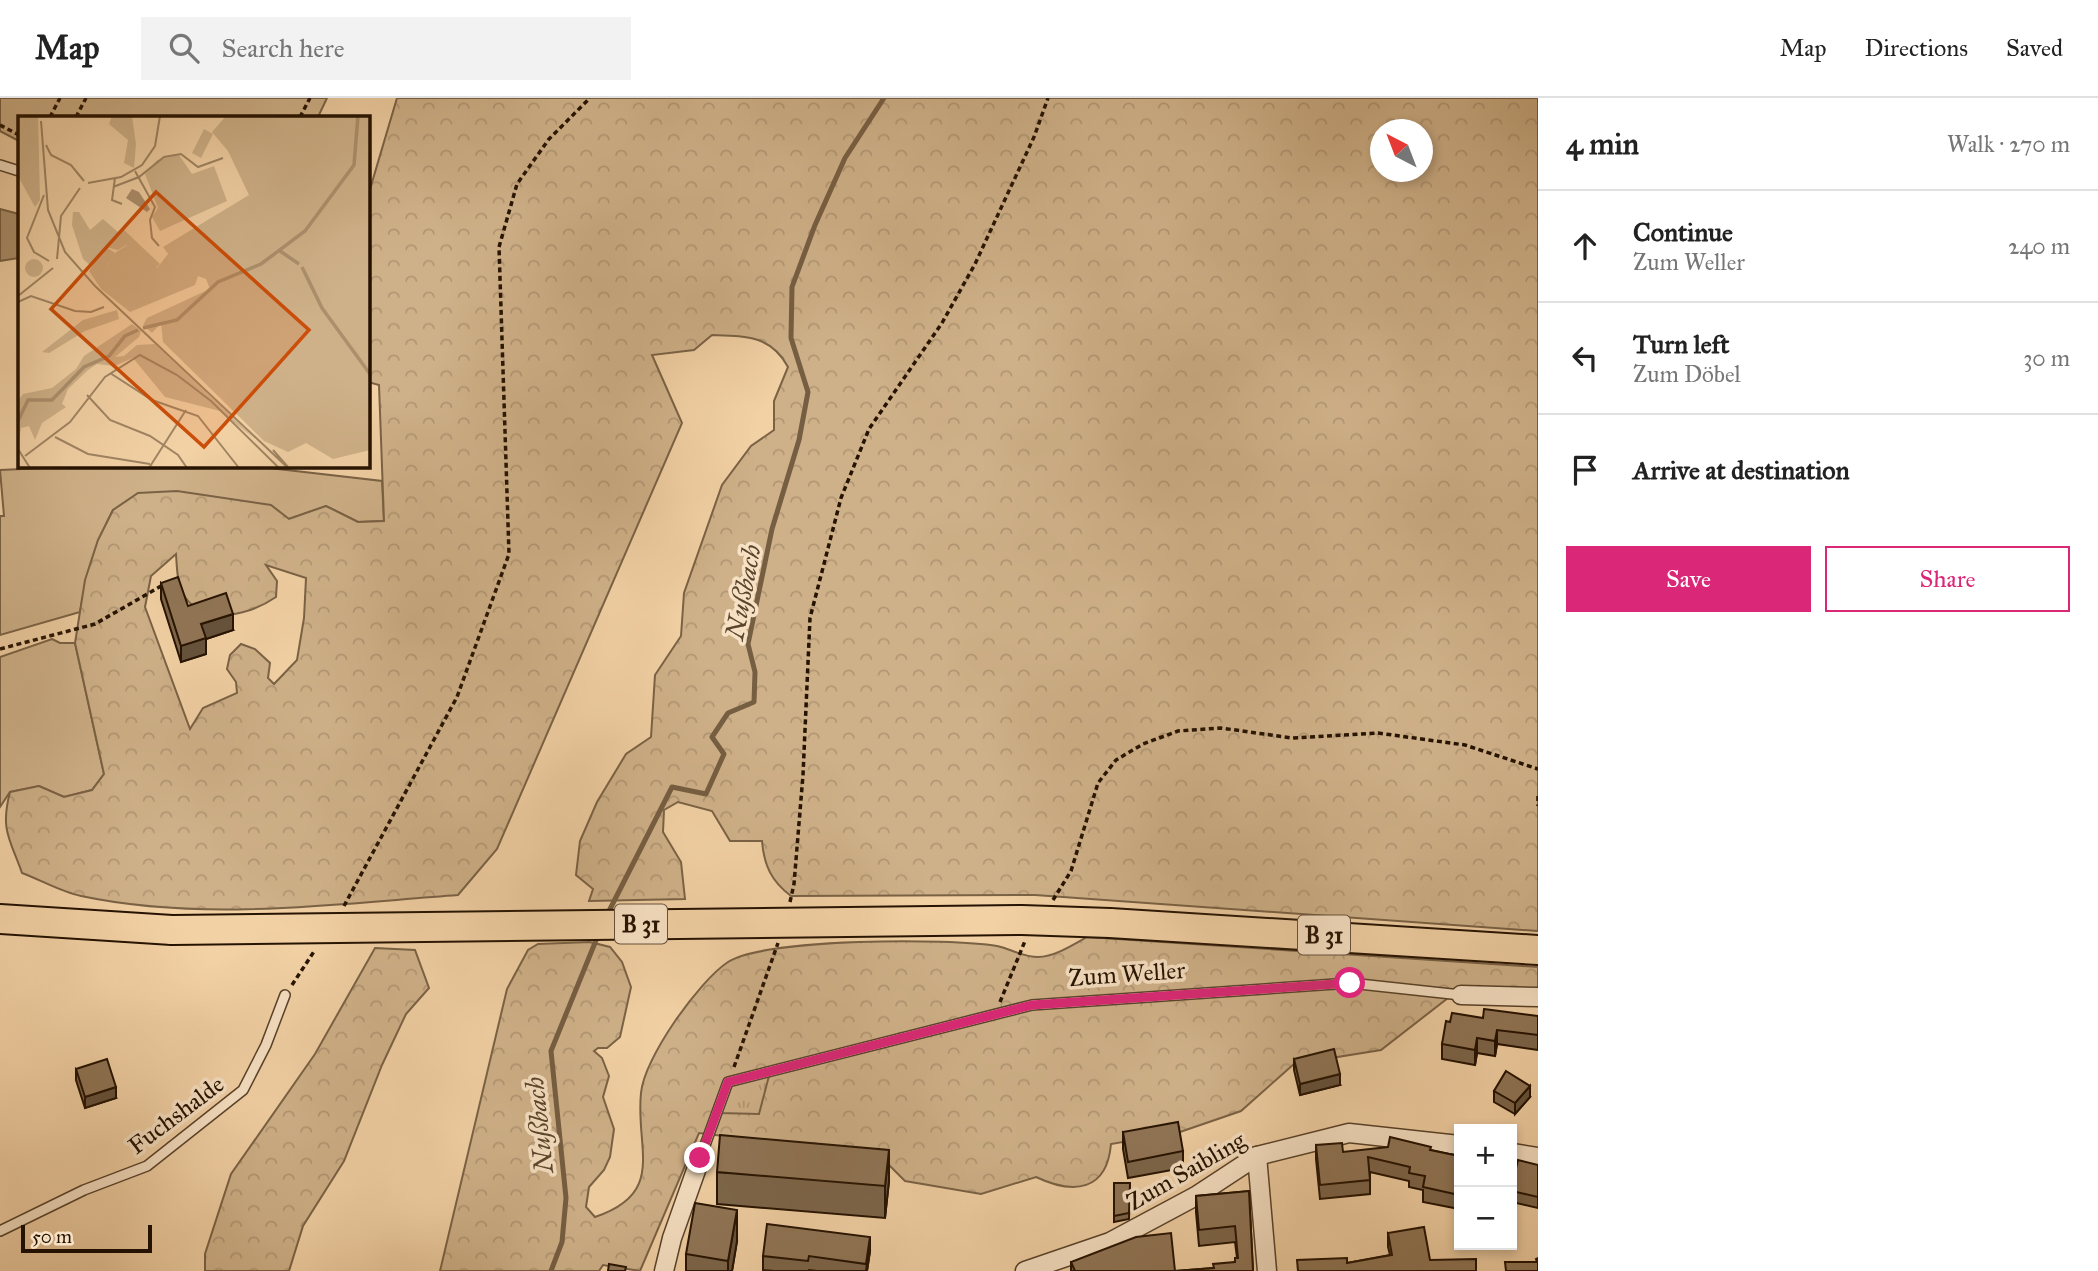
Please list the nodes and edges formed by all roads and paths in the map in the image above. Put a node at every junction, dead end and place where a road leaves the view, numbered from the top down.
1 (60, 98) edge
2 (86, 98) edge
3 (310, 98) edge
4 (590, 98) edge
5 (1048, 98) edge
6 (51, 116) edge
7 (77, 116) edge
8 (301, 116) edge
9 (0, 125) edge
10 (18, 134) edge
11 (0, 165) edge
12 (18, 172) edge
13 (161, 586) edge
14 (0, 649) edge
15 (1538, 769) edge
16 (1538, 796) edge
17 (1538, 806) edge
18 (1072, 871) dead end
19 (358, 885) dead end
20 (788, 907) dead end
21 (0, 919) edge
22 (778, 942) dead end
23 (1021, 948) dead end
24 (1538, 950) edge
25 (1461, 995) joint
26 (285, 996) dead end
27 (1538, 998) edge
28 (997, 1014) junction
29 (728, 1082) junction
30 (1454, 1144) edge
31 (1517, 1154) edge
32 (1257, 1156) junction
33 (1538, 1157) edge
34 (700, 1158) joint
35 (0, 1231) edge
36 (664, 1271) edge
37 (1025, 1271) edge
38 (1267, 1271) edge

1 - 6 path
2 - 7 path
3 - 8 path
4 - 19 path
5 - 20 path
9 - 10 path
11 - 12 lane
13 - 14 path
15 - 18 path
16 - 17 path
21 - 24 main road, B 31, bridge
22 - 29 path
23 - 28 path
25 - 27 street, Zum Weller
25 - 28 lane, Zum Weller
26 - 35 lane, Fuchshalde
28 - 29 lane, Zum Weller
29 - 34 lane
30 - 32 street, Zum Saibling
31 - 33 street
32 - 37 street, Zum Saibling
32 - 38 street
34 - 36 street

